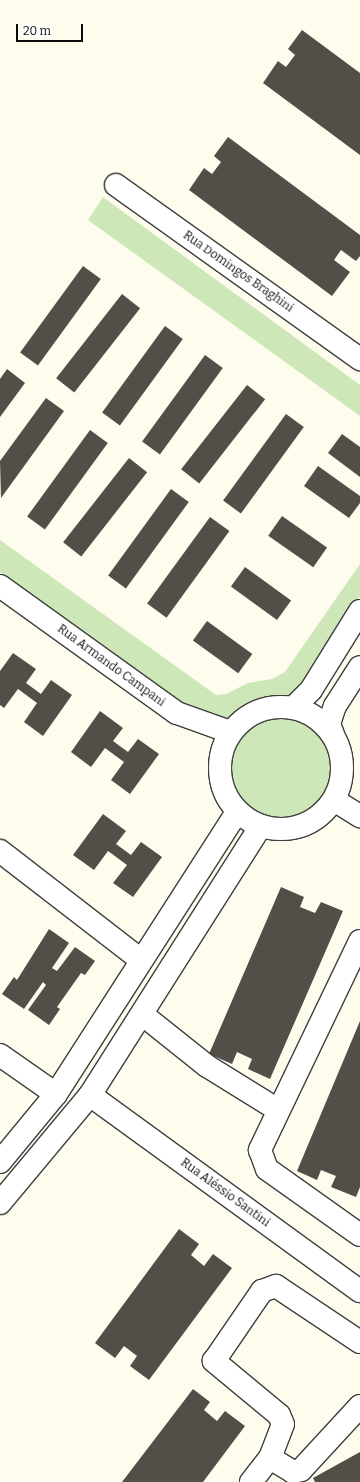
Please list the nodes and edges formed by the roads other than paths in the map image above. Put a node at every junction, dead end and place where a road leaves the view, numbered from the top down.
1 (116, 185) dead end
2 (360, 359) edge
3 (0, 586) edge
4 (360, 611) edge
5 (360, 667) edge
6 (294, 707) junction
7 (230, 732) junction
8 (333, 734) junction
9 (334, 800) junction
10 (237, 812) junction
11 (360, 816) edge
12 (260, 827) junction
13 (0, 851) edge
14 (360, 941) edge
15 (141, 960) junction
16 (143, 1015) junction
17 (0, 1055) edge
18 (56, 1094) junction
19 (90, 1095) junction
20 (278, 1110) junction
21 (0, 1162) edge
22 (0, 1203) edge
23 (360, 1235) edge
24 (360, 1291) edge
25 (360, 1342) edge
26 (360, 1406) edge
27 (270, 1458) junction
28 (251, 1482) edge

1 - 2 street, Rua Domingos Braghini
3 - 7 street, Rua Armando Campani
4 - 6 street
5 - 8 street
6 - 7 street
6 - 8 street
7 - 10 street
8 - 9 street
9 - 11 street
9 - 12 street
10 - 12 street
10 - 15 street
12 - 16 street
13 - 15 street
14 - 20 street
15 - 18 street
16 - 19 street
16 - 20 street
17 - 18 street
18 - 21 street
19 - 22 street
19 - 24 street, Rua Aléssio Santini
20 - 23 street
25 - 27 street
26 - 27 street
27 - 28 street

